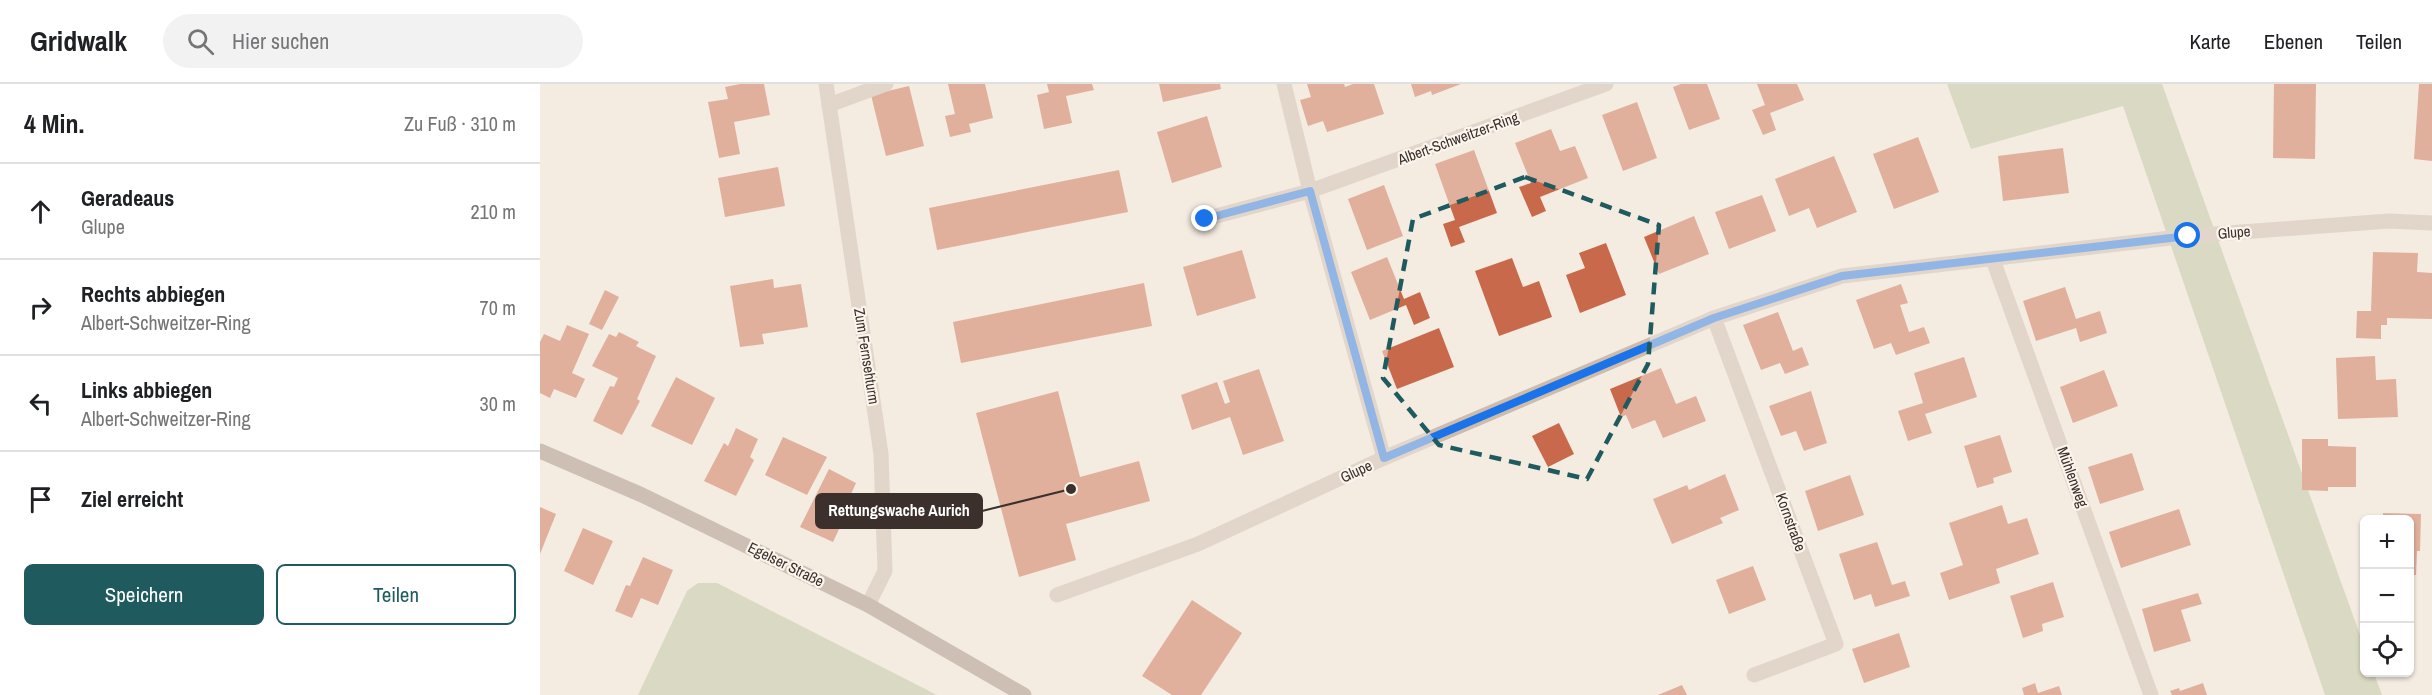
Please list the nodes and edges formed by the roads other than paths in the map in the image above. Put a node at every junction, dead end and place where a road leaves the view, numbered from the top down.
1 (826, 84) edge
2 (886, 84) edge
3 (1284, 84) edge
4 (1606, 84) edge
5 (829, 105) junction
6 (1310, 191) junction
7 (1205, 219) dead end
8 (2432, 223) edge
9 (1993, 260) junction
10 (1714, 318) junction
11 (540, 451) edge
12 (1384, 458) junction
13 (1057, 595) dead end
14 (868, 605) junction
15 (1754, 675) dead end
16 (1024, 695) edge
17 (2151, 695) edge

1 - 5 street, Zum Fernsehturm
2 - 5 street
3 - 6 street
4 - 6 street, Albert-Schweitzer-Ring
5 - 14 street, Zum Fernsehturm
6 - 7 street, Albert-Schweitzer-Ring
6 - 12 street
8 - 9 street, Glupe
9 - 10 street, Glupe
9 - 17 street, Mühlenweg
10 - 12 street, Glupe
10 - 15 street, Kornstraße
11 - 14 main road, Egelser Straße
12 - 13 street, Glupe
14 - 16 main road, Egelser Straße

